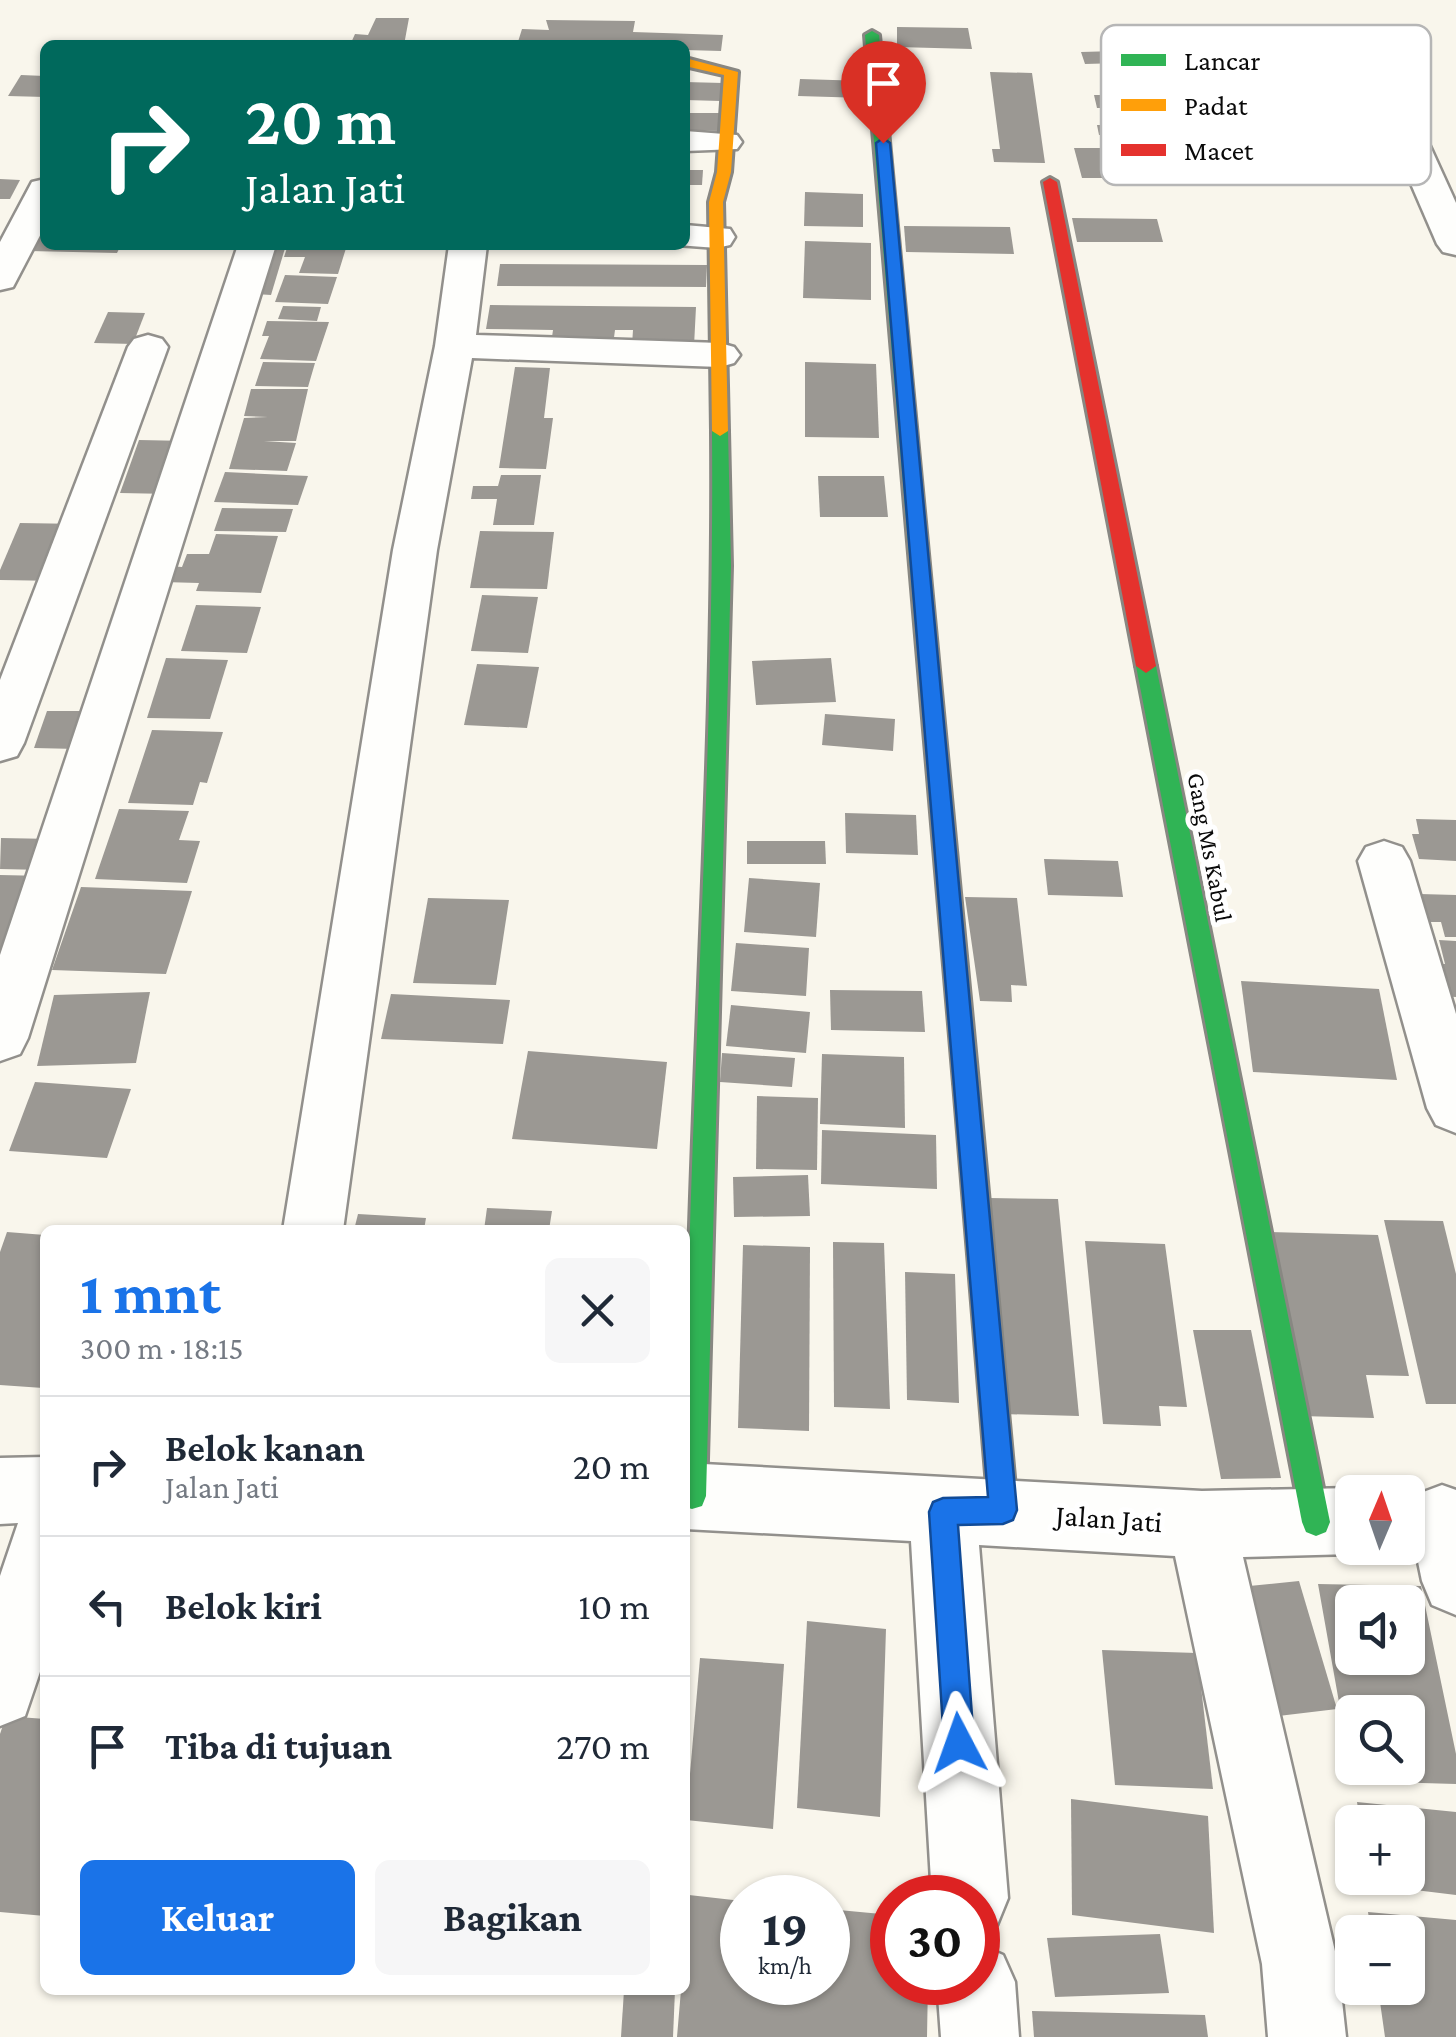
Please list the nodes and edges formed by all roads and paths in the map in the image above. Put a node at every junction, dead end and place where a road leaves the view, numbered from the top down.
1 (872, 35) dead end
2 (690, 63) edge
3 (690, 141) edge
4 (725, 142) junction
5 (1050, 182) dead end
6 (1430, 185) edge
7 (40, 200) edge
8 (701, 236) edge
9 (1456, 244) edge
10 (256, 250) edge
11 (467, 250) edge
12 (0, 279) edge
13 (455, 346) junction
14 (148, 347) dead end
15 (720, 355) junction
16 (0, 744) edge
17 (1384, 861) dead end
18 (0, 1038) edge
19 (1456, 1108) edge
20 (313, 1225) edge
21 (690, 1441) edge
22 (40, 1490) edge
23 (0, 1492) edge
24 (690, 1496) edge
25 (973, 1511) junction
26 (1435, 1518) edge
27 (1334, 1522) edge
28 (1202, 1524) junction
29 (40, 1556) edge
30 (1456, 1581) edge
31 (0, 1690) edge
32 (970, 1875) edge
33 (978, 2005) edge
34 (980, 2037) edge
35 (1307, 2037) edge

1 - 25 street
2 - 4 street
3 - 4 street
4 - 8 street
5 - 27 street, Gang Ms Kabul
6 - 9 street
7 - 12 street
8 - 15 street
10 - 18 street
11 - 13 street
13 - 15 street
13 - 20 street
14 - 16 street
15 - 21 street
17 - 19 street
22 - 23 street
24 - 25 street, Jalan Jati
25 - 28 street, Jalan Jati
25 - 32 street
26 - 30 street
27 - 28 street, Jalan Jati
28 - 35 street
29 - 31 street
33 - 34 street

